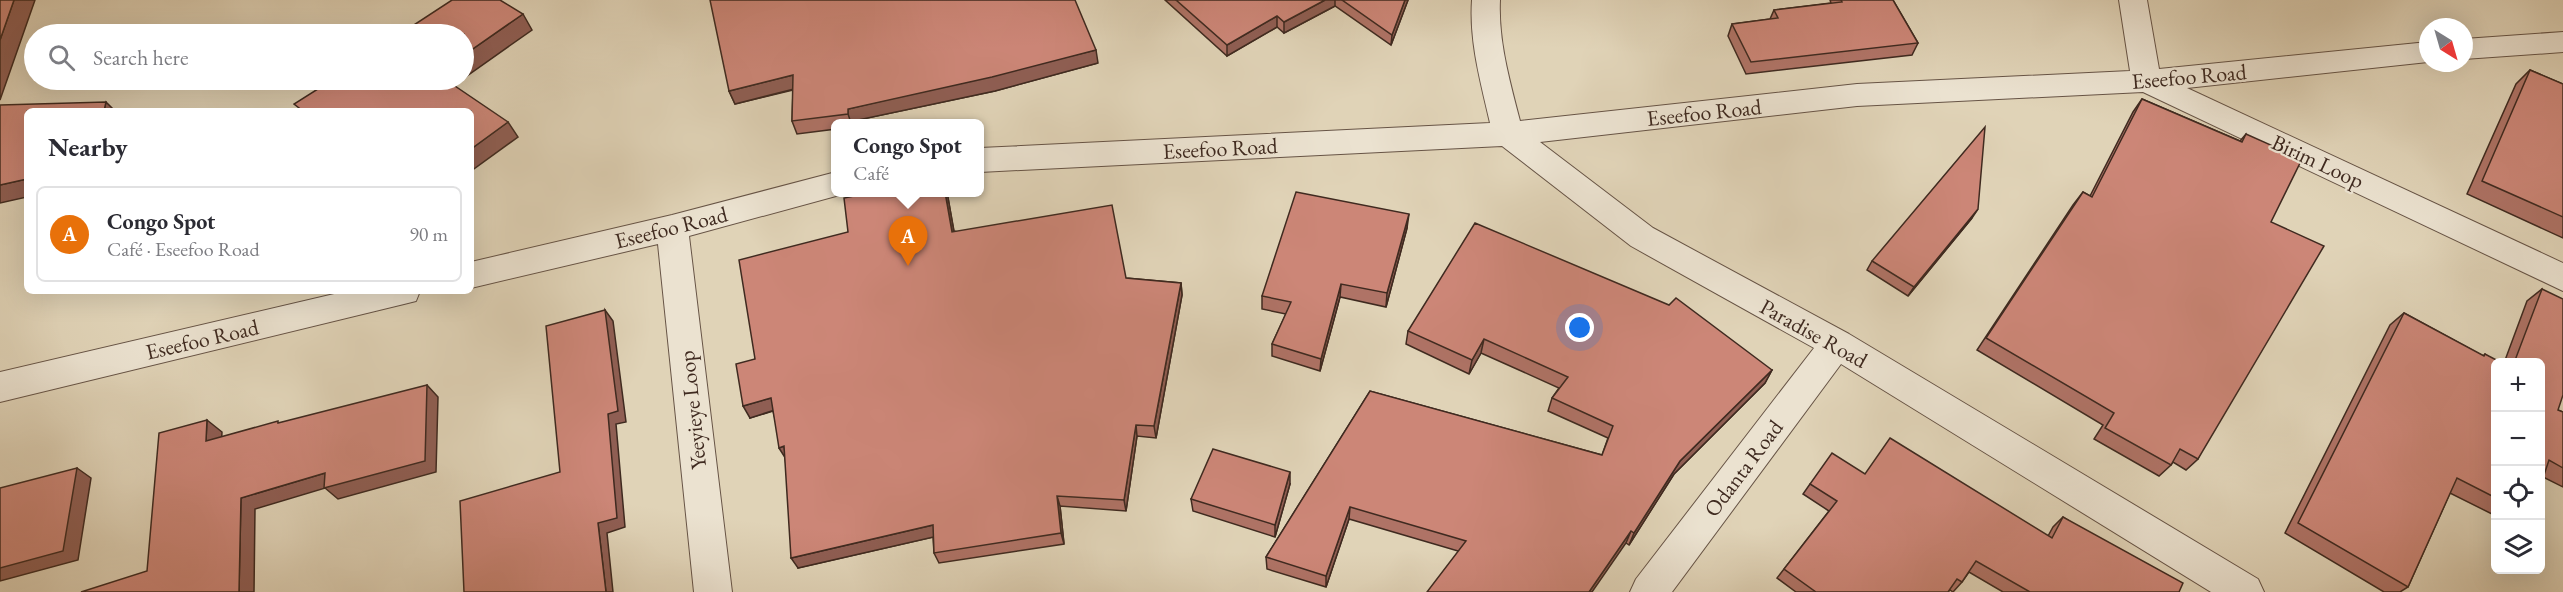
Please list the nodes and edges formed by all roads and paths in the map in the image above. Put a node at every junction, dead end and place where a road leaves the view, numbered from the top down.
1 (1486, 0) edge
2 (2133, 0) edge
3 (2563, 42) edge
4 (2473, 48) edge
5 (2419, 53) edge
6 (2146, 81) junction
7 (1508, 134) junction
8 (984, 160) edge
9 (831, 185) edge
10 (672, 228) junction
11 (474, 274) edge
12 (2563, 278) edge
13 (391, 294) edge
14 (1837, 344) junction
15 (0, 387) edge
16 (712, 592) edge
17 (1649, 592) edge
18 (2245, 592) edge

1 - 7 street
2 - 6 street
3 - 4 street
5 - 6 street, Eseefoo Road
6 - 7 street, Eseefoo Road
6 - 12 street, Birim Loop
7 - 8 street, Eseefoo Road
7 - 14 street, Paradise Road
9 - 10 street, Eseefoo Road
10 - 11 street, Eseefoo Road
10 - 16 street, Yeeyieye Loop
13 - 15 street, Eseefoo Road
14 - 17 street, Odanta Road
14 - 18 street, Paradise Road

